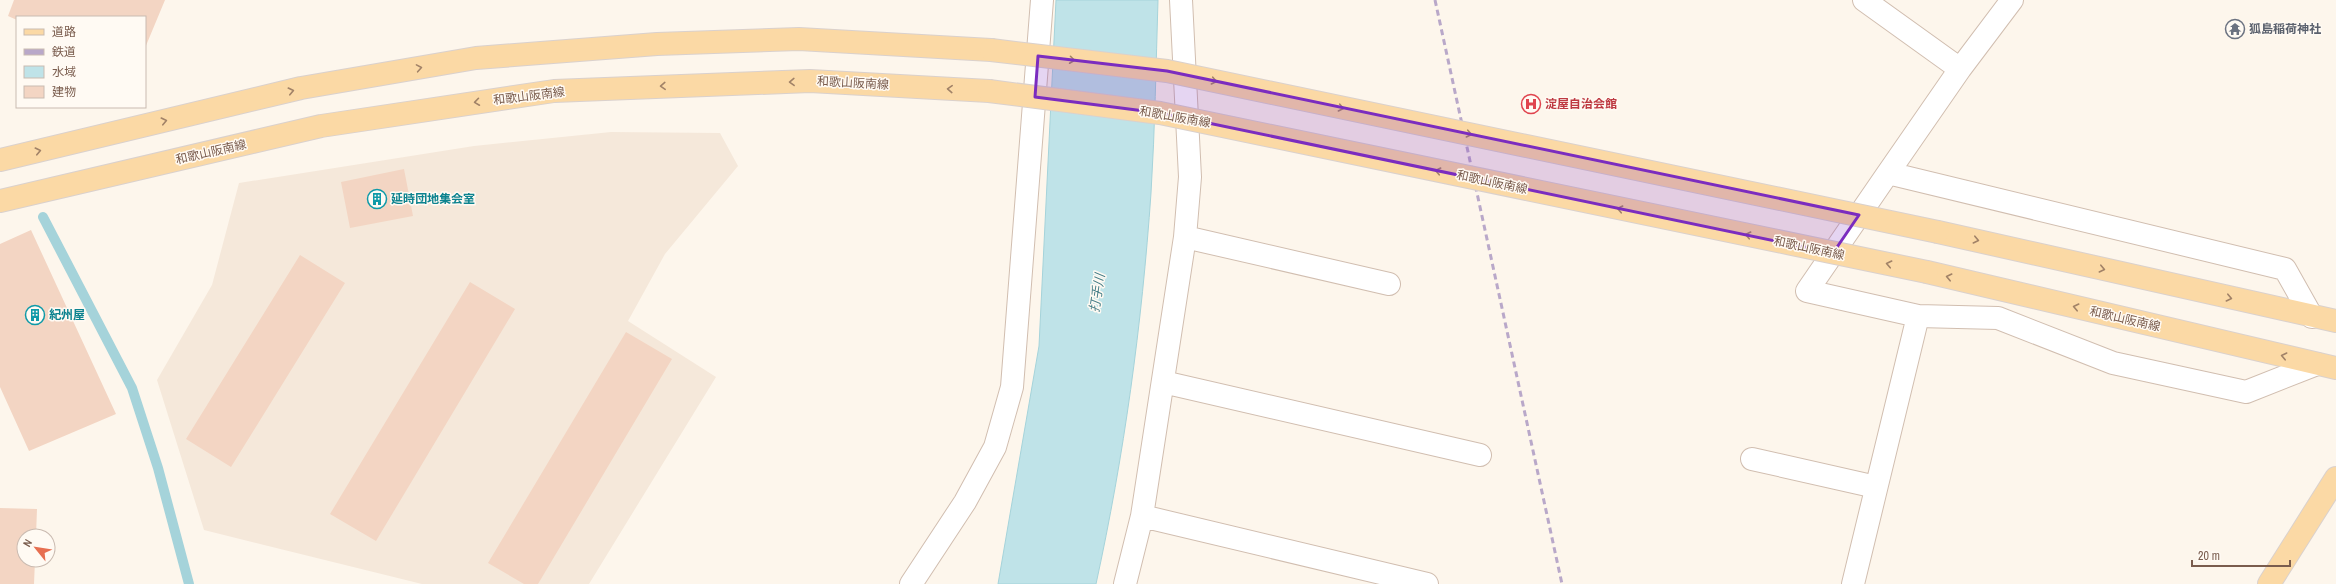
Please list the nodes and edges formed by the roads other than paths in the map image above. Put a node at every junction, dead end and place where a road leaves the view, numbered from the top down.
1 (1042, 0) edge
2 (1181, 0) edge
3 (1864, 0) edge
4 (2012, 0) edge
5 (1960, 69) junction
6 (0, 160) edge
7 (1888, 173) junction
8 (0, 201) edge
9 (1185, 237) junction
10 (1390, 284) dead end
11 (1918, 316) junction
12 (2312, 317) junction
13 (2336, 321) edge
14 (2326, 366) edge
15 (1163, 382) junction
16 (1480, 455) dead end
17 (1752, 458) dead end
18 (2336, 478) edge
19 (1876, 487) junction
20 (1142, 516) junction
21 (911, 584) edge
22 (1125, 584) edge
23 (1427, 584) edge
24 (1853, 584) edge
25 (2269, 584) edge

1 - 21 street
2 - 9 street
3 - 5 street
4 - 5 street
5 - 7 street
6 -> 12 main road, bridge
7 - 11 street
7 - 12 street
14 -> 8 main road, 和歌山阪南線, bridge
9 - 10 street
9 - 15 street
11 - 14 street
11 - 19 street
12 - 13 main road
15 - 16 street
15 - 20 street
17 - 19 street
18 - 25 main road
19 - 24 street
20 - 22 street
20 - 23 street

